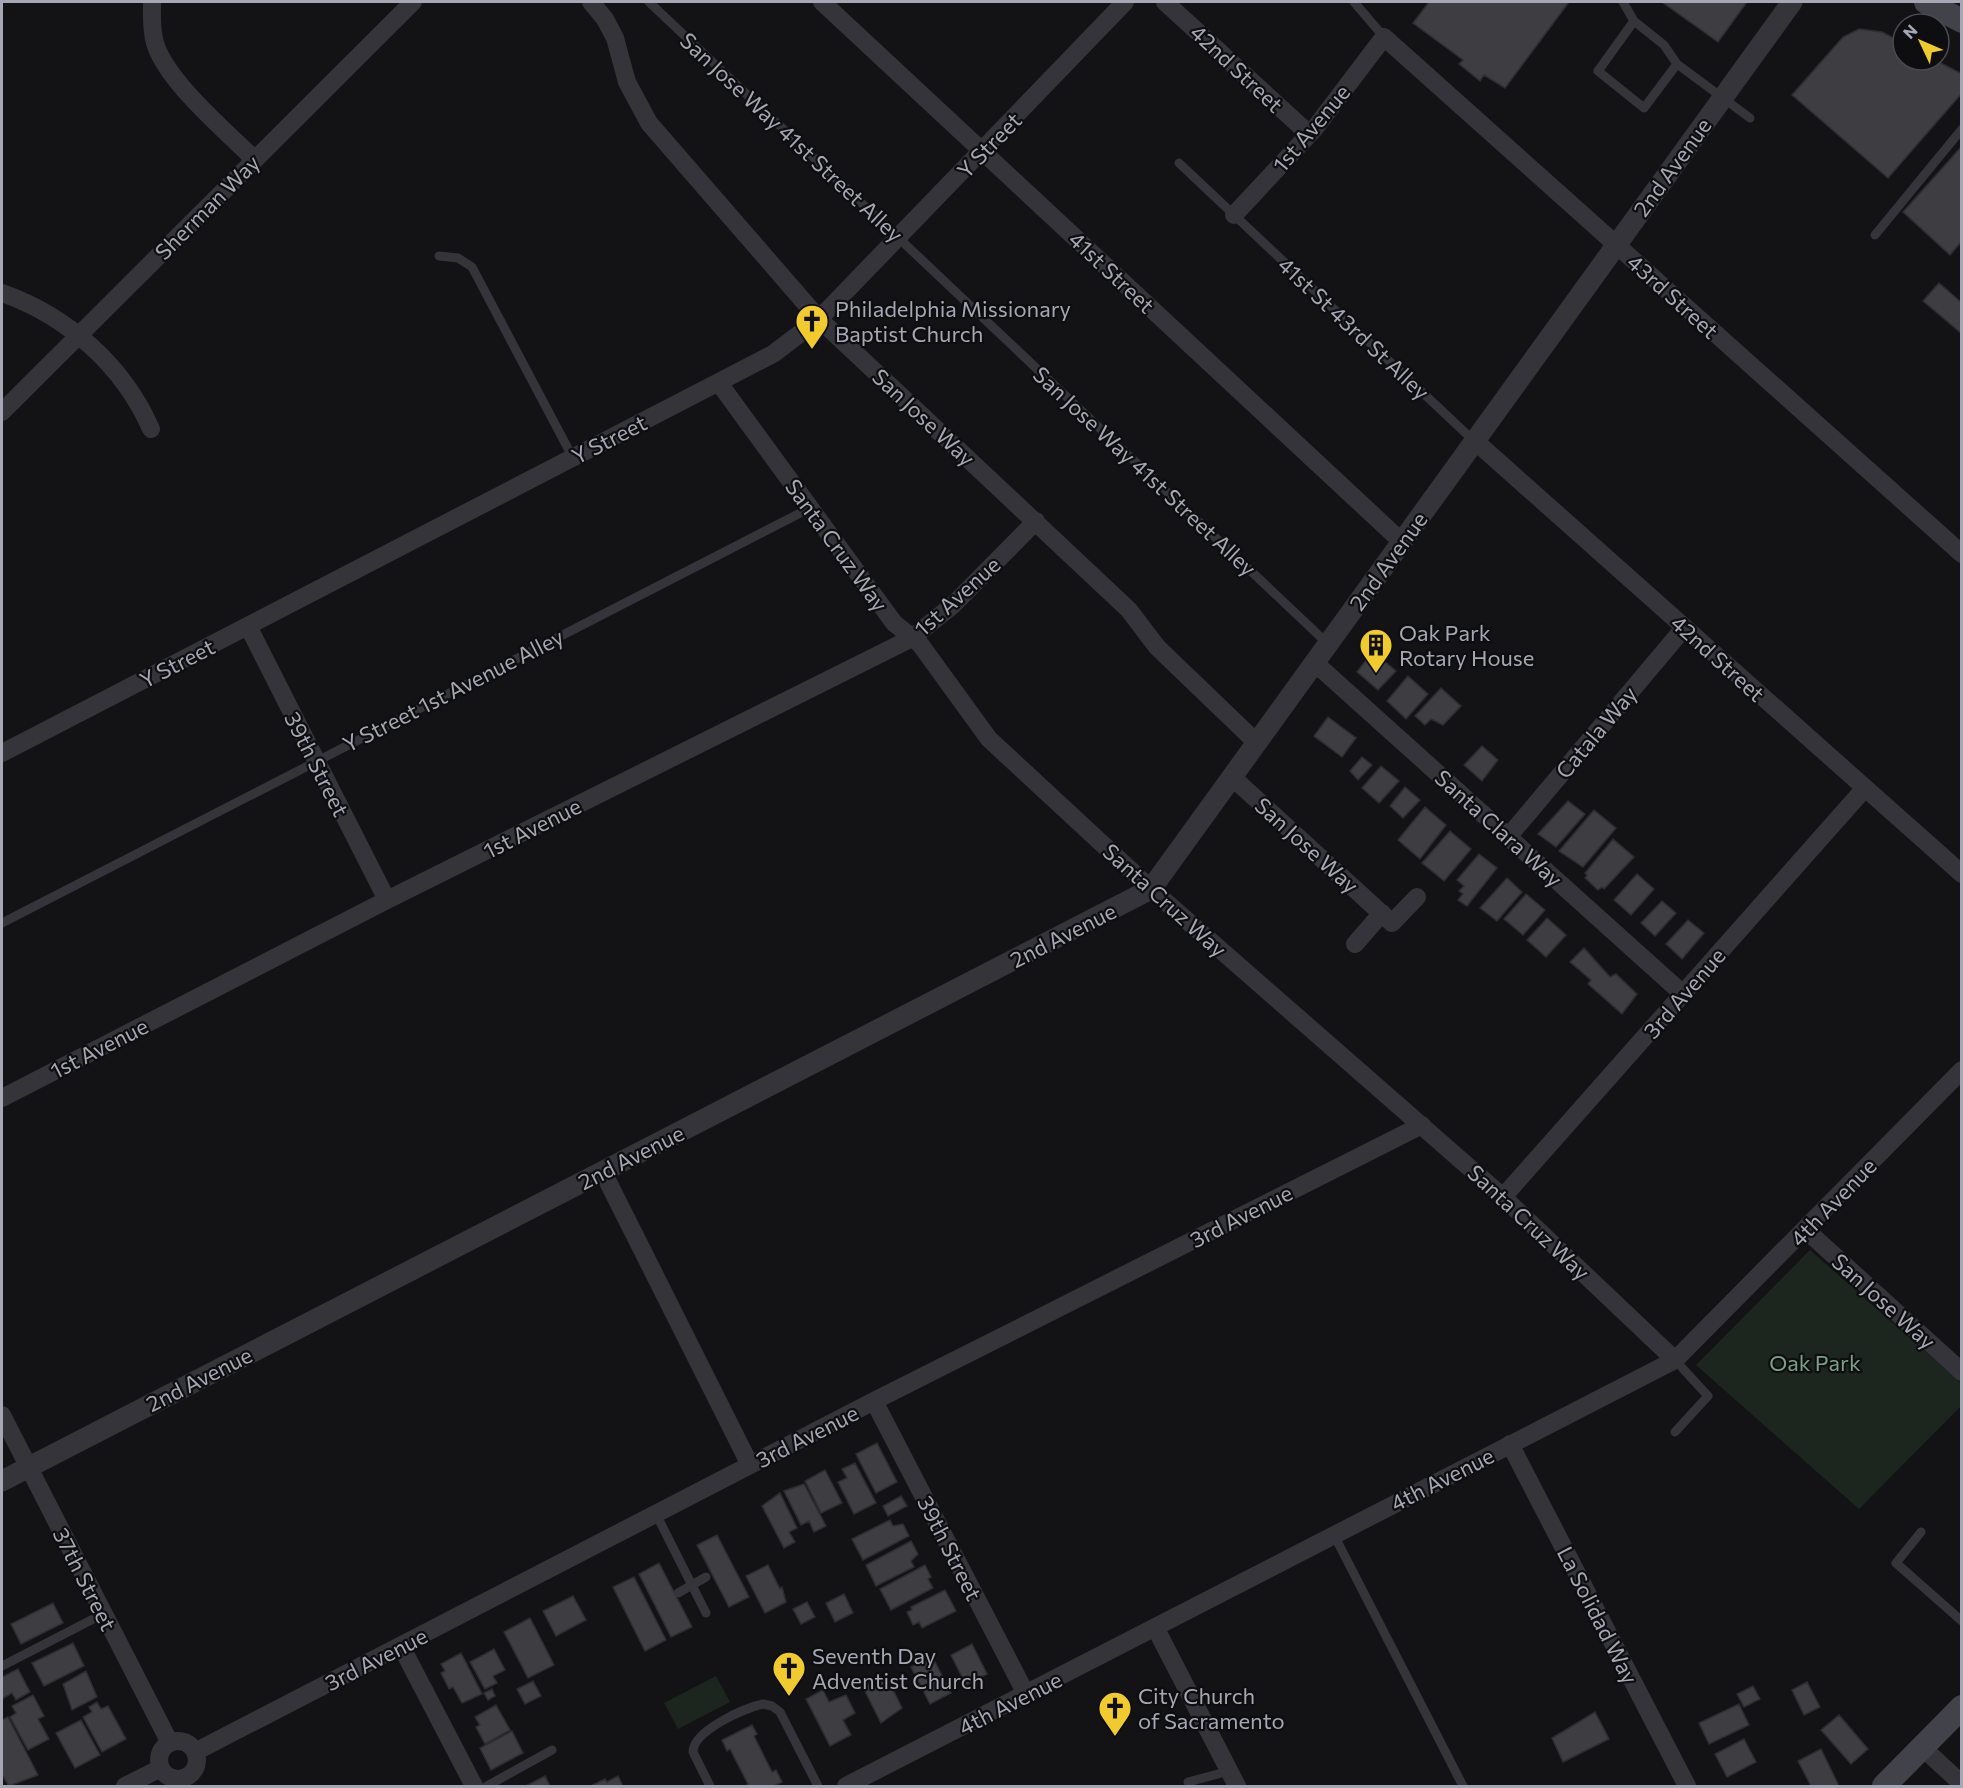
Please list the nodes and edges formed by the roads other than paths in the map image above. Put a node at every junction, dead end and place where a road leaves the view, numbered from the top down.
1 (152, 2) edge
2 (413, 2) edge
3 (591, 2) edge
4 (649, 2) edge
5 (822, 2) edge
6 (1125, 2) edge
7 (1165, 2) edge
8 (1353, 2) edge
9 (1623, 2) edge
10 (1792, 2) edge
11 (1926, 2) edge
12 (1634, 21) junction
13 (1962, 21) edge
14 (1384, 37) junction
15 (1677, 64) junction
16 (1723, 96) junction
17 (1750, 118) dead end
18 (1962, 129) edge
19 (1309, 134) junction
20 (982, 151) junction
21 (255, 160) junction
22 (1179, 163) dead end
23 (1234, 215) junction
24 (1875, 236) dead end
25 (898, 237) junction
26 (1616, 245) junction
27 (439, 256) dead end
28 (2, 293) edge
29 (819, 319) junction
30 (78, 334) junction
31 (719, 383) junction
32 (2, 412) edge
33 (151, 429) dead end
34 (1475, 441) junction
35 (573, 458) junction
36 (810, 508) junction
37 (1036, 521) junction
38 (1402, 542) junction
39 (1962, 554) edge
40 (248, 626) junction
41 (1684, 628) junction
42 (912, 638) junction
43 (1328, 644) junction
44 (1315, 663) junction
45 (1257, 743) junction
46 (2, 753) edge
47 (315, 761) junction
48 (1232, 777) junction
49 (1865, 788) junction
50 (1508, 837) junction
51 (1962, 874) edge
52 (1151, 890) junction
53 (1417, 897) dead end
54 (387, 900) junction
55 (1382, 913) junction
56 (2, 923) edge
57 (1355, 944) dead end
58 (1683, 994) junction
59 (1962, 1070) edge
60 (2, 1098) edge
61 (1422, 1125) junction
62 (603, 1172) junction
63 (1503, 1197) junction
64 (1806, 1230) junction
65 (1675, 1360) junction
66 (1962, 1372) edge
67 (874, 1401) junction
68 (2, 1415) edge
69 (1675, 1432) dead end
70 (1510, 1444) junction
71 (750, 1465) junction
72 (28, 1467) junction
73 (2, 1480) edge
74 (656, 1514) junction
75 (1921, 1532) dead end
76 (1334, 1535) junction
77 (706, 1577) dead end
78 (692, 1585) junction
79 (678, 1593) dead end
80 (706, 1613) dead end
81 (103, 1614) junction
82 (1962, 1621) edge
83 (1155, 1627) junction
84 (401, 1646) junction
85 (2, 1666) edge
86 (1026, 1694) junction
87 (1962, 1707) edge
88 (170, 1743) junction
89 (1923, 1748) junction
90 (552, 1750) dead end
91 (195, 1752) junction
92 (161, 1768) junction
93 (1233, 1779) edge
94 (190, 1781) edge
95 (1188, 1782) dead end
96 (1962, 1784) edge
97 (125, 1786) edge
98 (474, 1786) edge
99 (487, 1786) edge
100 (710, 1786) edge
101 (818, 1786) edge
102 (846, 1786) edge
103 (1463, 1786) edge
104 (1684, 1786) edge
105 (1884, 1786) edge

1 - 21 street
2 - 21 street, Sherman Way
3 - 29 street, San Jose Way
4 - 25 lane, San Jose Way 41st Street Alley
5 - 20 street, 41st Street
6 - 20 street, Y Street
7 - 19 street, 42nd Street
8 - 14 lane
9 - 12 lane
10 - 16 street, 2nd Avenue
11 - 13 main road
12 - 15 lane
12 - 15 lane
14 - 19 street, 1st Avenue
14 - 26 street, 43rd Street
15 - 16 lane
16 - 17 lane
16 - 26 street, 2nd Avenue
18 - 24 lane
19 - 23 street, 1st Avenue
20 - 25 street, Y Street
20 - 38 street, 41st Street
21 - 30 street, Sherman Way
22 - 23 lane, 41st St 43rd St Alley
23 - 34 lane, 41st St 43rd St Alley
25 - 29 street, Y Street
25 - 43 lane, San Jose Way 41st Street Alley
26 - 34 street, 2nd Avenue
26 - 39 street, 43rd Street
27 - 35 lane
28 - 30 street
29 - 31 street, Y Street
29 - 37 street, San Jose Way
30 - 32 street, Sherman Way
30 - 33 street
31 - 35 street, Y Street
31 - 36 street, Santa Cruz Way
34 - 38 street, 2nd Avenue
34 - 41 street, 42nd Street
35 - 40 street, Y Street
36 - 42 street, Santa Cruz Way
36 - 47 lane, Y Street 1st Avenue Alley
37 - 42 street, 1st Avenue
37 - 45 street, San Jose Way
38 - 43 street, 2nd Avenue
40 - 46 street, Y Street
40 - 47 street, 39th Street
41 - 49 street, 42nd Street
41 - 50 street, Catala Way
42 - 52 street, Santa Cruz Way
42 - 54 street, 1st Avenue
43 - 44 street, 2nd Avenue
44 - 45 street, 2nd Avenue
44 - 50 street, Santa Clara Way
45 - 48 street, 2nd Avenue
47 - 54 street, 39th Street
47 - 56 lane, Y Street 1st Avenue Alley
48 - 52 street, 2nd Avenue
48 - 55 street, San Jose Way
49 - 51 street, 42nd Street
49 - 58 street, 3rd Avenue
50 - 58 street, Santa Clara Way
52 - 61 street, Santa Cruz Way
52 - 62 street, 2nd Avenue
53 - 55 street
54 - 60 street, 1st Avenue
55 - 57 street
58 - 63 street, 3rd Avenue
59 - 64 street, 4th Avenue
61 - 63 street, Santa Cruz Way
61 - 67 street, 3rd Avenue
62 - 71 street
62 - 72 street, 2nd Avenue
63 - 65 street, Santa Cruz Way
64 - 65 street, 4th Avenue
64 - 66 street, San Jose Way
65 - 69 lane
65 - 70 street, 4th Avenue
67 - 71 street, 3rd Avenue
67 - 86 street, 39th Street
68 - 72 street, 37th Street
70 - 76 street, 4th Avenue
70 - 104 street, La Solidad Way
71 - 74 street, 3rd Avenue
72 - 73 street, 2nd Avenue
72 - 81 street, 37th Street
74 - 78 lane
74 - 84 street, 3rd Avenue
75 - 82 lane
76 - 83 street, 4th Avenue
76 - 103 lane
77 - 78 lane
78 - 79 lane
78 - 80 lane
81 - 85 lane
81 - 88 street, 37th Street
83 - 86 street, 4th Avenue
83 - 93 street
84 - 91 street, 3rd Avenue
84 - 98 street
86 - 102 street, 4th Avenue
87 - 89 main road
88 - 91 street
88 - 92 street
89 - 96 street
89 - 105 main road
90 - 99 lane
91 - 94 street
92 - 94 street
92 - 97 street
93 - 95 lane
100 - 101 lane

